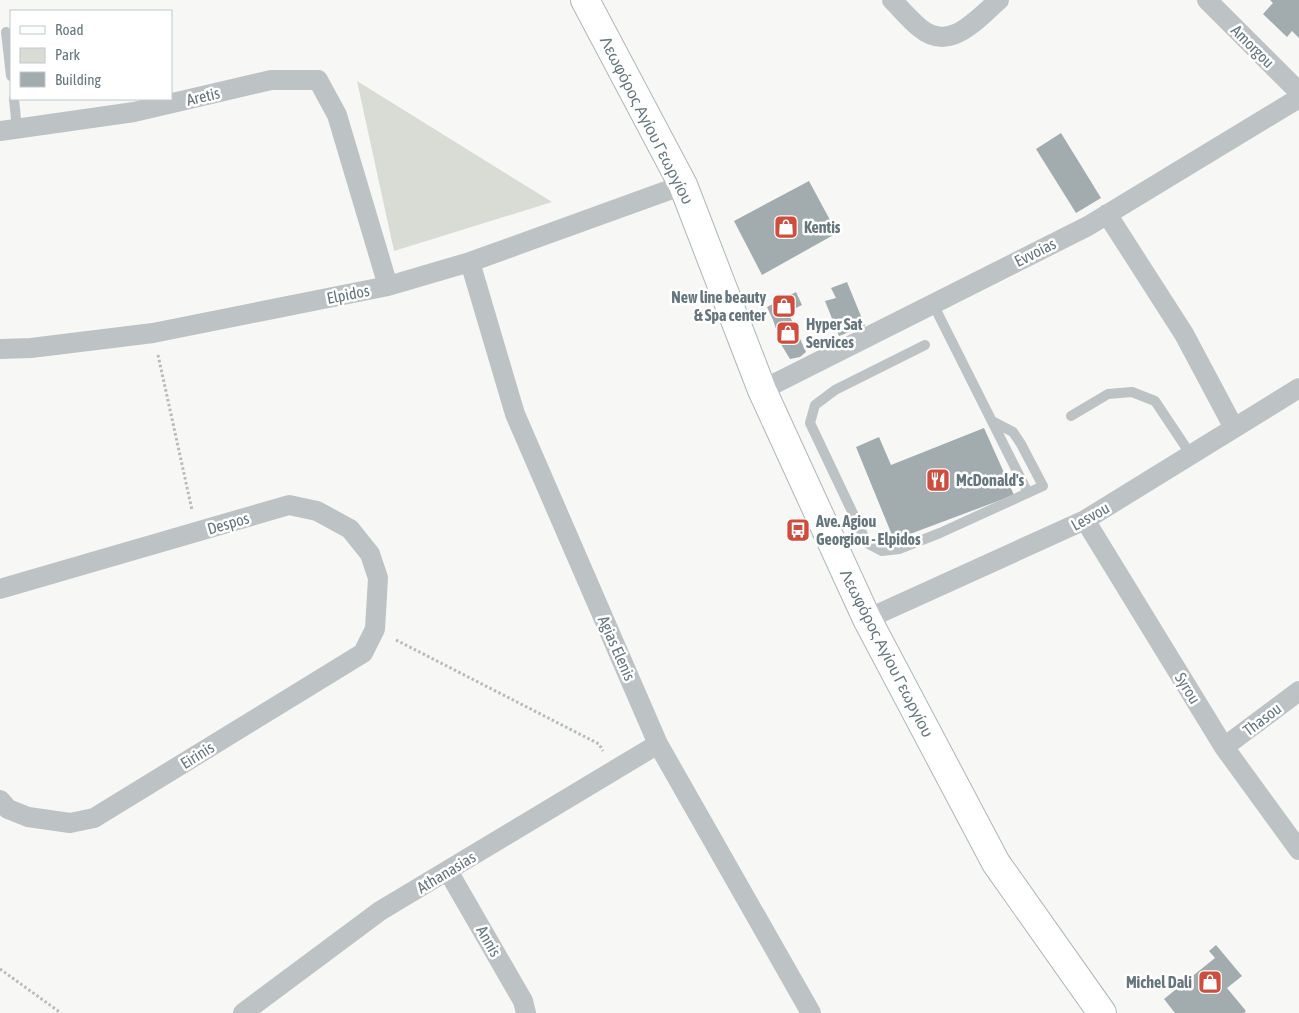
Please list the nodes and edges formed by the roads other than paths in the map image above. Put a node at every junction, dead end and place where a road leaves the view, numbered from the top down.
1 (585, 0) edge
2 (892, 0) edge
3 (999, 0) edge
4 (1207, 0) edge
5 (6, 32) dead end
6 (10, 67) edge
7 (1299, 92) edge
8 (1299, 98) edge
9 (14, 100) edge
10 (9, 130) edge
11 (683, 186) junction
12 (1107, 214) junction
13 (470, 262) junction
14 (388, 286) junction
15 (933, 304) junction
16 (925, 345) dead end
17 (0, 349) edge
18 (1299, 388) edge
19 (762, 390) junction
20 (1071, 416) dead end
21 (992, 421) junction
22 (1234, 428) junction
23 (1191, 455) junction
24 (1028, 493) junction
25 (1085, 520) junction
26 (0, 589) edge
27 (867, 619) junction
28 (375, 629) joint
29 (1299, 691) edge
30 (658, 744) junction
31 (1224, 747) junction
32 (0, 800) edge
33 (1299, 850) edge
34 (448, 871) junction
35 (243, 1013) edge
36 (526, 1013) edge
37 (811, 1013) edge
38 (1102, 1013) edge

1 - 11 main road, Λεωφόρος Αγίου Γεωργίου
2 - 3 street
4 - 7 street, Amorgou
5 - 6 lane
8 - 12 street, Evvoias
9 - 10 lane
10 - 14 street, Aretis
11 - 13 street, Elpidos
11 - 19 main road, Λεωφόρος Αγίου Γεωργίου
12 - 15 street, Evvoias
12 - 22 street
13 - 14 street, Elpidos
13 - 30 street, Agias Elenis
14 - 17 street, Elpidos
15 - 19 street, Evvoias
15 - 21 lane
16 - 24 lane
18 - 22 street, Lesvou
19 - 27 main road, Λεωφόρος Αγίου Γεωργίου
20 - 23 lane
21 - 24 lane
21 - 24 lane
22 - 23 street, Lesvou
23 - 25 street, Lesvou
25 - 27 street, Lesvou
25 - 31 street, Syrou
26 - 28 street, Despos
27 - 38 main road, Λεωφόρος Αγίου Γεωργίου
28 - 32 street, Eirinis
29 - 31 street, Thasou
30 - 34 street, Athanasias
30 - 37 street, Agias Elenis
31 - 33 street, Syrou
34 - 35 street, Athanasias
34 - 36 street, Annis

